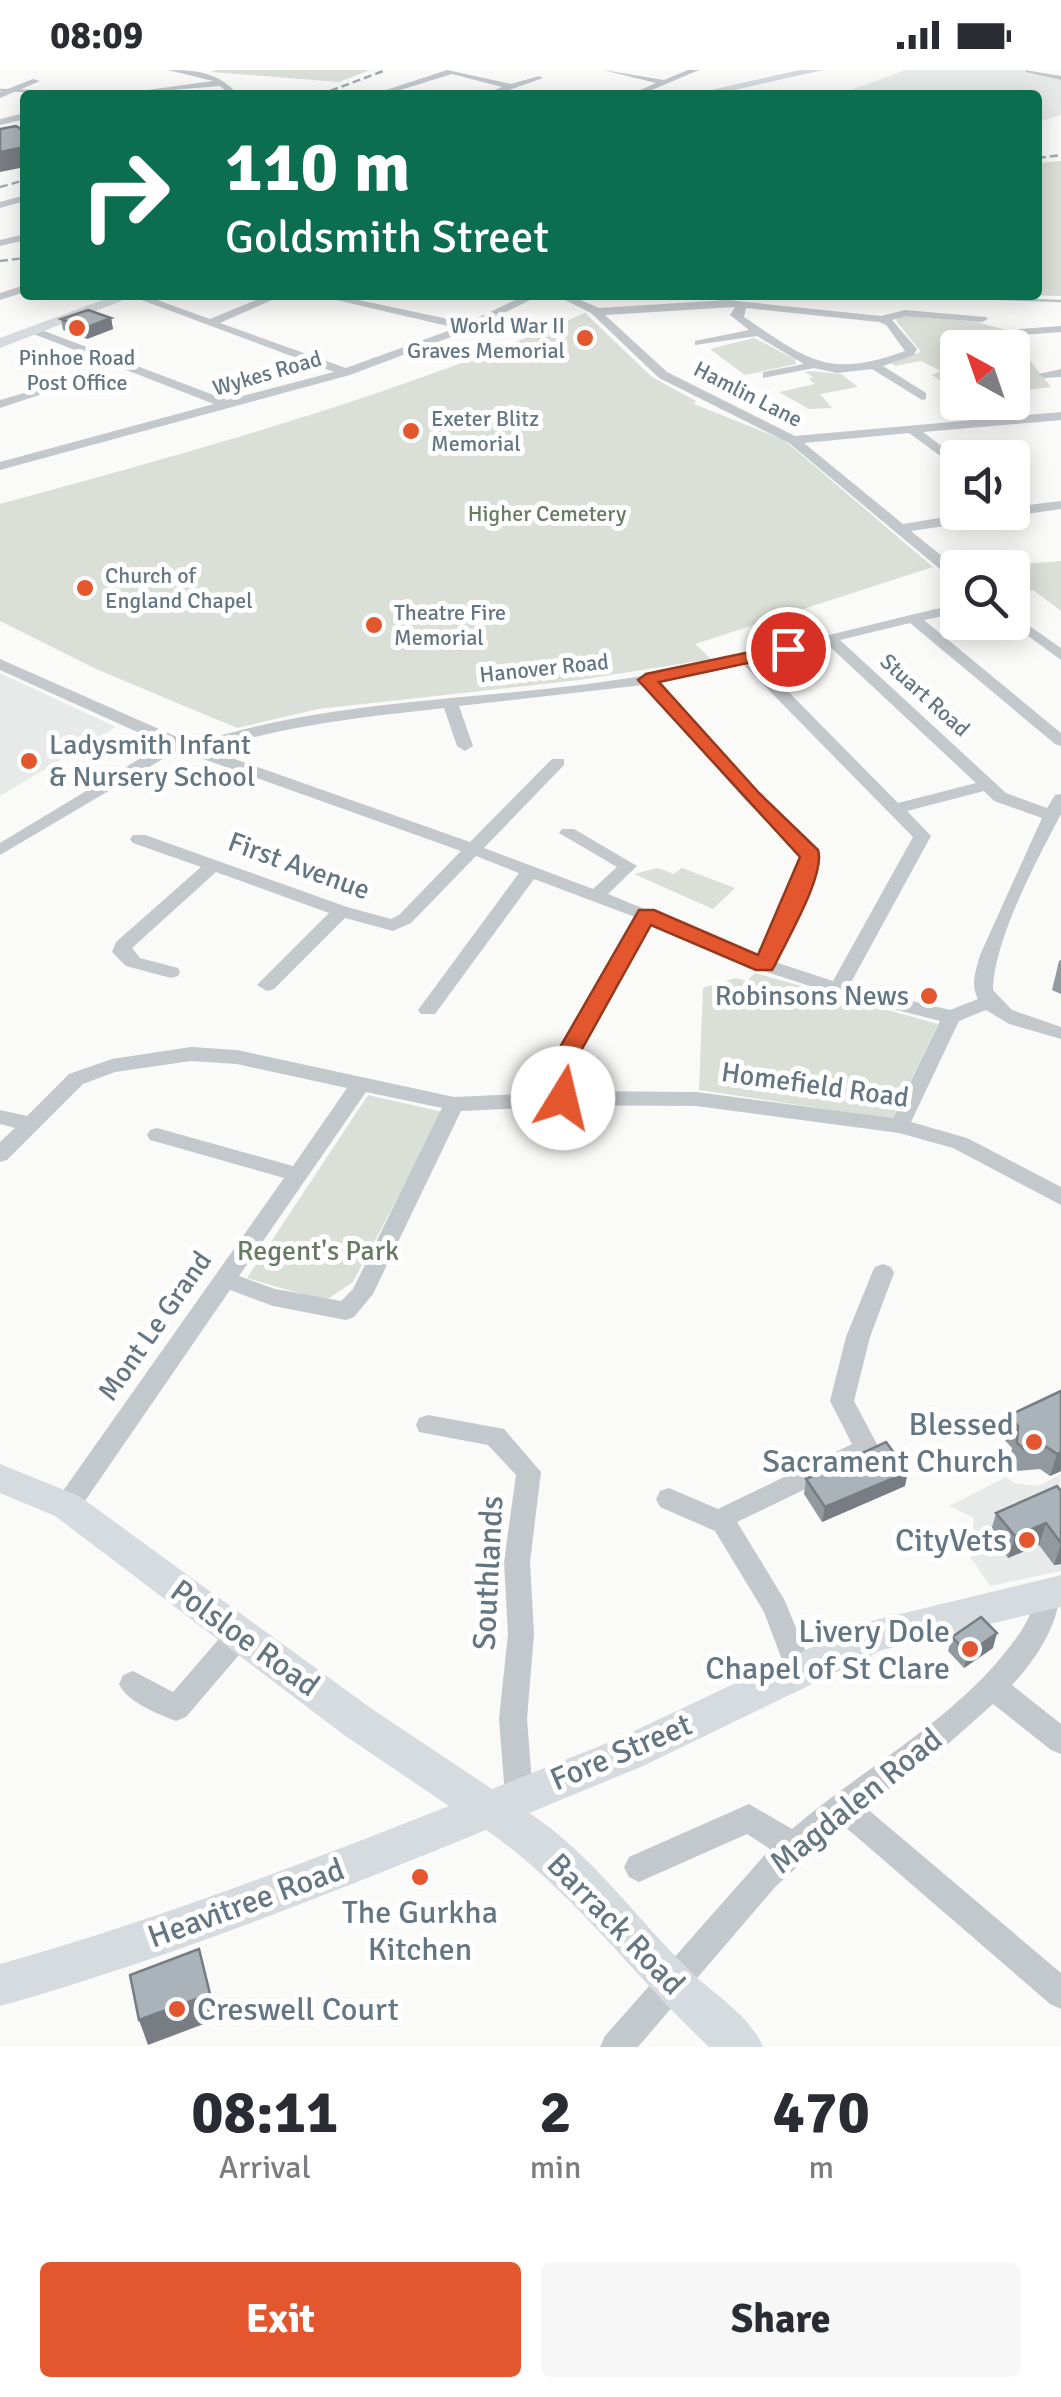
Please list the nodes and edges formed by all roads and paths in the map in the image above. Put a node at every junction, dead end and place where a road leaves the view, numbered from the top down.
1 (172, 70) edge
2 (607, 70) edge
3 (695, 70) edge
4 (817, 70) edge
5 (1029, 70) edge
6 (191, 71) edge
7 (540, 78) dead end
8 (1061, 78) edge
9 (36, 81) dead end
10 (221, 82) junction
11 (663, 82) junction
12 (511, 87) junction
13 (154, 90) edge
14 (229, 90) edge
15 (392, 90) edge
16 (502, 90) edge
17 (645, 90) edge
18 (719, 90) edge
19 (9, 92) edge
20 (118, 300) edge
21 (147, 300) edge
22 (266, 300) edge
23 (343, 300) edge
24 (525, 300) edge
25 (571, 300) edge
26 (629, 300) edge
27 (742, 304) junction
28 (634, 308) junction
29 (596, 312) junction
30 (881, 318) junction
31 (982, 319) dead end
32 (212, 322) junction
33 (468, 327) junction
34 (1061, 329) edge
35 (35, 330) junction
36 (1030, 331) edge
37 (759, 332) junction
38 (0, 343) edge
39 (699, 343) dead end
40 (873, 365) junction
41 (810, 366) junction
42 (346, 372) junction
43 (1061, 373) edge
44 (1044, 374) dead end
45 (767, 375) dead end
46 (42, 392) dead end
47 (922, 396) dead end
48 (0, 404) edge
49 (228, 405) junction
50 (1061, 416) edge
51 (911, 429) junction
52 (793, 440) junction
53 (940, 452) edge
54 (0, 466) edge
55 (1061, 505) edge
56 (1030, 509) edge
57 (940, 522) edge
58 (898, 529) junction
59 (940, 563) edge
60 (940, 612) edge
61 (914, 619) junction
62 (1030, 632) edge
63 (830, 640) junction
64 (1061, 655) edge
65 (746, 659) junction
66 (0, 664) edge
67 (646, 680) junction
68 (449, 700) junction
69 (1061, 741) edge
70 (464, 746) dead end
71 (184, 748) junction
72 (558, 762) dead end
73 (990, 785) junction
74 (1056, 807) edge
75 (897, 808) junction
76 (568, 833) dead end
77 (139, 840) dead end
78 (471, 849) junction
79 (0, 850) edge
80 (214, 865) junction
81 (530, 871) junction
82 (596, 896) junction
83 (341, 911) junction
84 (646, 915) junction
85 (764, 965) junction
86 (170, 972) dead end
87 (268, 985) dead end
88 (838, 988) junction
89 (990, 1002) junction
90 (428, 1010) dead end
91 (951, 1016) junction
92 (1061, 1033) edge
93 (362, 1082) junction
94 (523, 1102) dead end
95 (454, 1104) junction
96 (0, 1117) edge
97 (30, 1124) junction
98 (899, 1126) junction
99 (157, 1135) dead end
100 (0, 1155) edge
101 (299, 1175) junction
102 (1061, 1197) edge
103 (883, 1273) dead end
104 (224, 1279) junction
105 (428, 1425) dead end
106 (0, 1478) edge
107 (668, 1500) dead end
108 (68, 1506) junction
109 (724, 1523) junction
110 (1058, 1603) edge
111 (240, 1633) junction
112 (799, 1669) junction
113 (133, 1684) dead end
114 (991, 1685) junction
115 (1061, 1741) edge
116 (503, 1801) junction
117 (846, 1808) junction
118 (793, 1847) junction
119 (639, 1867) dead end
120 (674, 1984) junction
121 (0, 1985) edge
122 (1061, 1993) edge
123 (616, 2047) edge
124 (741, 2047) edge

1 - 6 street
2 - 11 street
3 - 11 street
4 - 18 main road
5 - 8 street
6 - 10 street
7 - 12 street
9 - 19 street
10 - 13 street
10 - 14 street
11 - 17 street
12 - 15 street
12 - 16 street
20 - 35 main road
21 - 32 street
22 - 32 street
23 - 33 street
24 - 33 street, Wykes Road
25 - 29 street, Hamlin Lane
26 - 28 street
27 - 28 street
27 - 30 street
27 - 37 street
28 - 29 street
29 - 52 street, Hamlin Lane
30 - 31 street
30 - 40 street
32 - 42 street
33 - 42 street, Wykes Road
34 - 36 street
35 - 38 main road
35 - 49 street
37 - 39 street
37 - 41 street
40 - 41 street
40 - 47 street
41 - 45 street
42 - 49 street, Wykes Road
43 - 44 street
46 - 48 street
49 - 54 street, Wykes Road
50 - 51 street
51 - 52 street
51 - 53 street
52 - 58 street, Hamlin Lane
55 - 56 street
57 - 58 street
58 - 59 street, Hamlin Lane
60 - 61 street, Hanover Road
61 - 63 street, Hanover Road
61 - 69 street
62 - 64 street
63 - 65 street, Hanover Road
63 - 73 street, Stuart Road
65 - 67 street, Hanover Road
65 - 75 street
66 - 71 street
67 - 68 street, Hanover Road
67 - 85 street
68 - 70 street
68 - 71 street, Hanover Road
71 - 78 street
71 - 79 street, Hanover Road
72 - 78 street
73 - 74 street, Stuart Road
73 - 75 street
74 - 89 street
75 - 88 street
76 - 82 street
77 - 80 street, First Avenue
78 - 81 street
78 - 83 street, First Avenue
80 - 83 street, First Avenue
80 - 86 street
81 - 82 street
81 - 90 street
82 - 84 street
83 - 87 street
84 - 85 street
84 - 98 street, Homefield Road
85 - 88 street
88 - 91 street
89 - 91 street
89 - 92 street
91 - 98 street
93 - 95 street
93 - 97 street
93 - 101 street, Mont Le Grand
94 - 95 street
95 - 104 street
96 - 97 street
97 - 100 street
98 - 102 street, Homefield Road
99 - 101 street
101 - 104 street, Mont Le Grand
103 - 109 street
104 - 108 street, Mont Le Grand
105 - 116 street, Southlands
106 - 108 main road, Polsloe Road
107 - 109 street
108 - 111 main road, Polsloe Road
109 - 112 street
110 - 112 main road, Fore Street
110 - 114 street, Magdalen Road
111 - 113 street
111 - 116 main road, Polsloe Road
112 - 116 main road, Fore Street
114 - 115 street
114 - 117 street, Magdalen Road
116 - 120 main road, Barrack Road
116 - 121 main road, Heavitree Road
117 - 118 street, Magdalen Road
117 - 122 street
118 - 119 street
118 - 120 street, Magdalen Road
120 - 123 street, Magdalen Road
120 - 124 main road, Barrack Road

